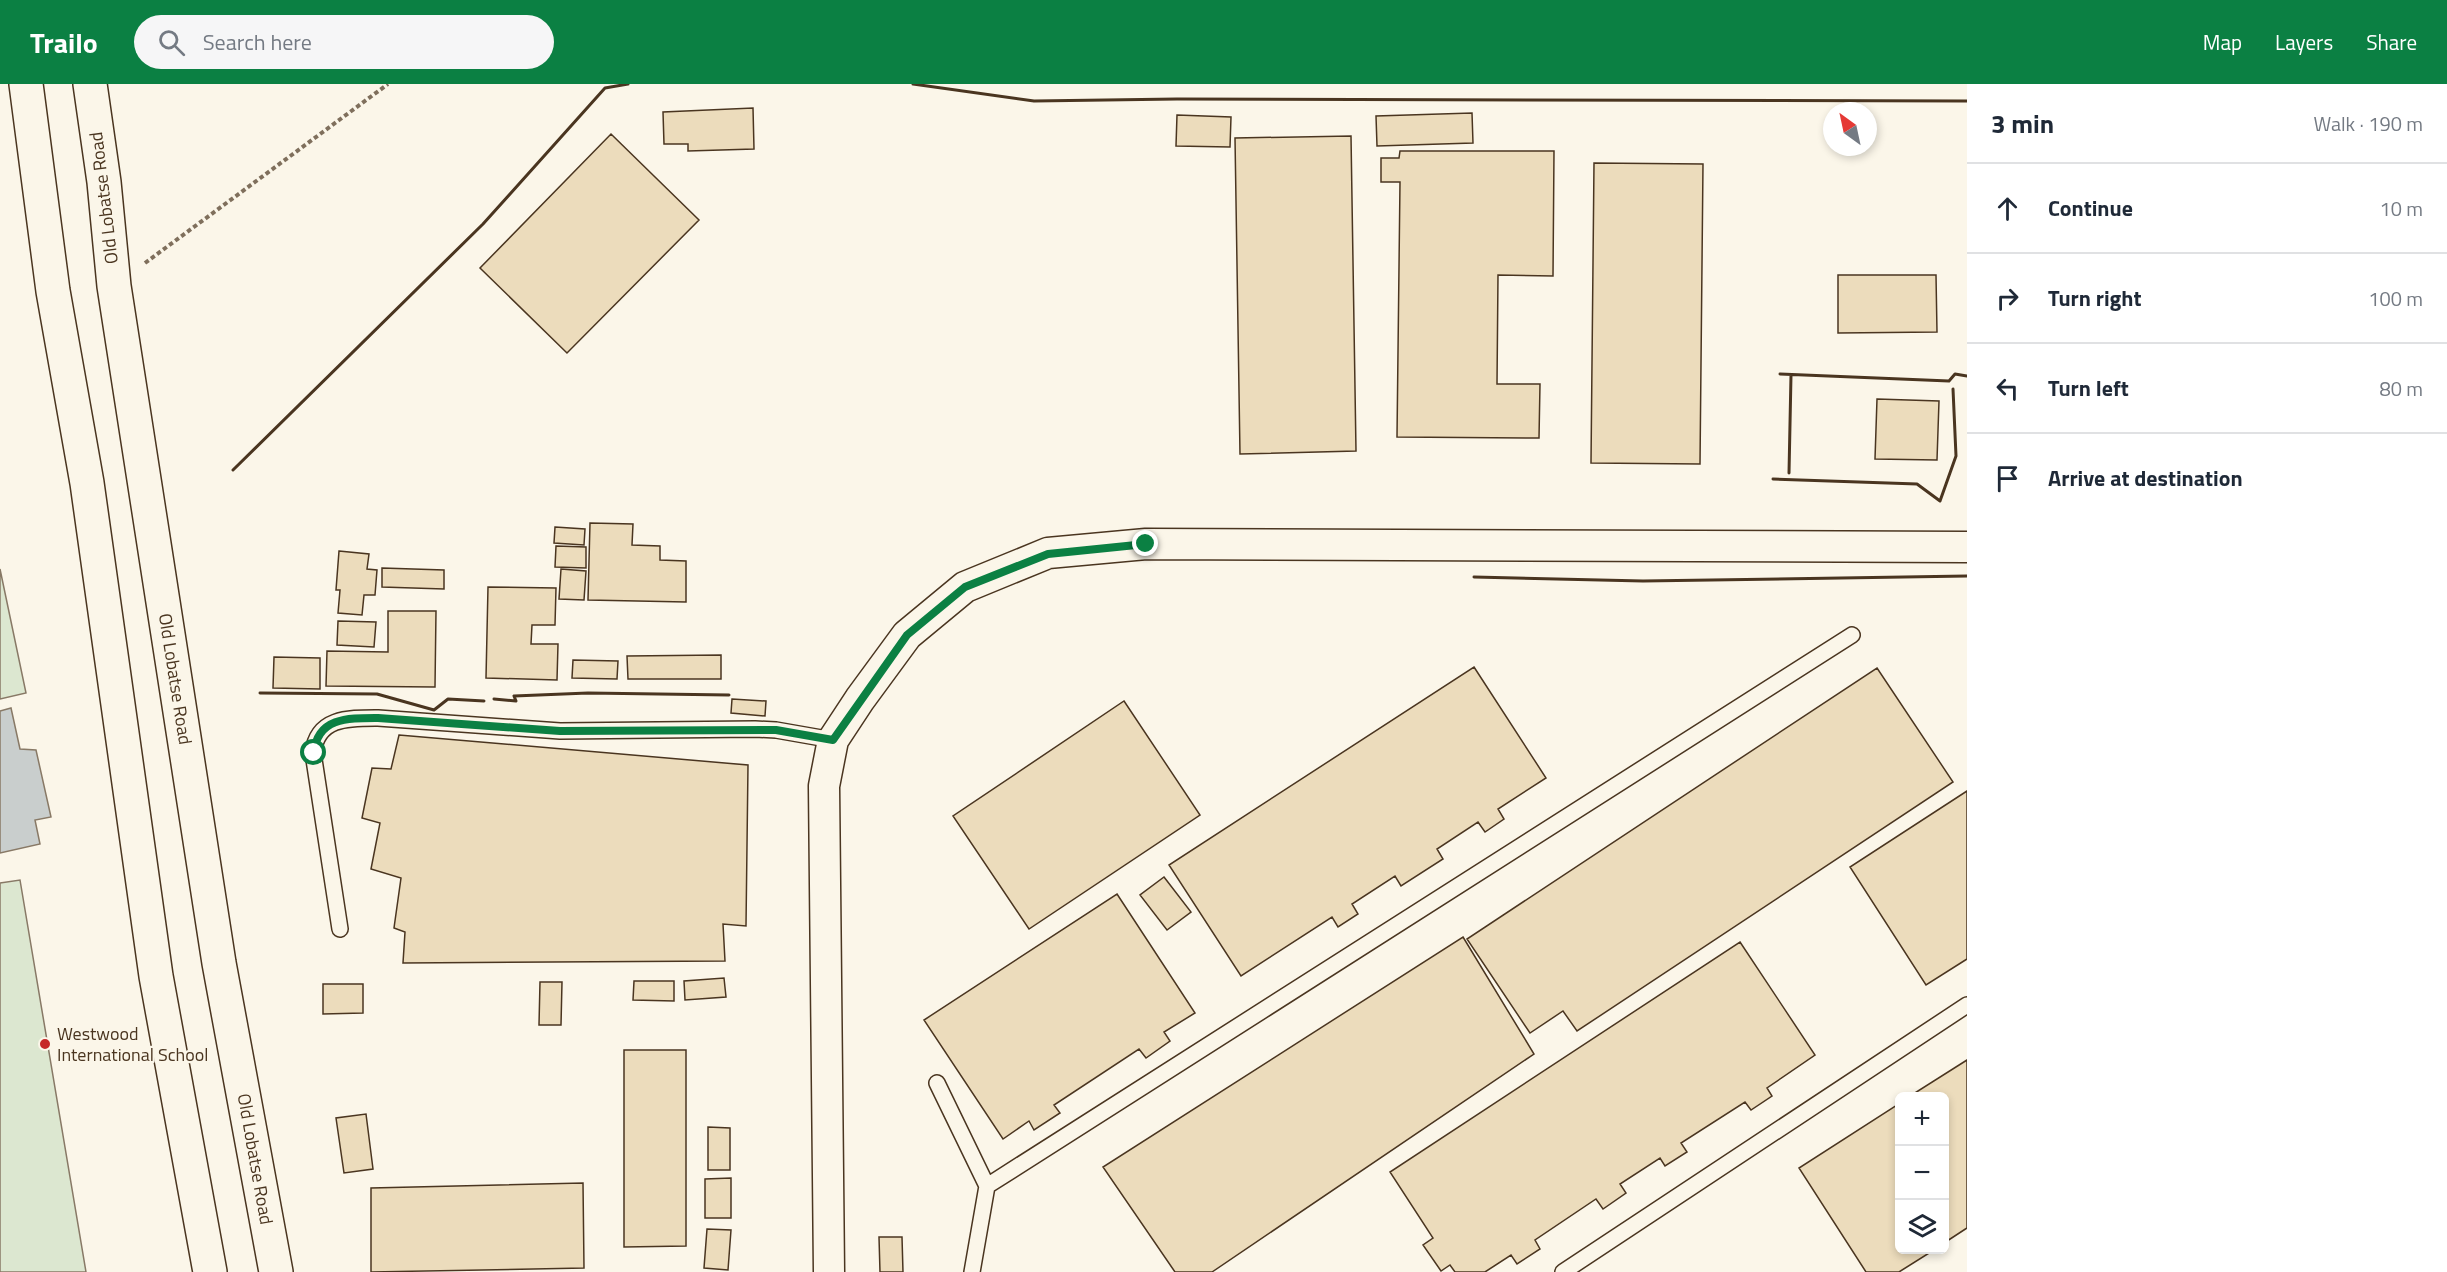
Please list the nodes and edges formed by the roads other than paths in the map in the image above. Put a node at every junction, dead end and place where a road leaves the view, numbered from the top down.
1 (26, 84) edge
2 (90, 84) edge
3 (1967, 547) edge
4 (1852, 635) dead end
5 (833, 740) junction
6 (340, 929) dead end
7 (1967, 1005) edge
8 (937, 1083) dead end
9 (987, 1186) junction
10 (210, 1272) edge
11 (276, 1272) edge
12 (830, 1272) edge
13 (972, 1272) edge
14 (1563, 1272) edge

1 - 10 main road
2 - 11 main road, Old Lobatse Road
3 - 5 street
4 - 9 lane
5 - 6 lane
5 - 12 street
7 - 14 lane
8 - 9 lane
9 - 13 lane

